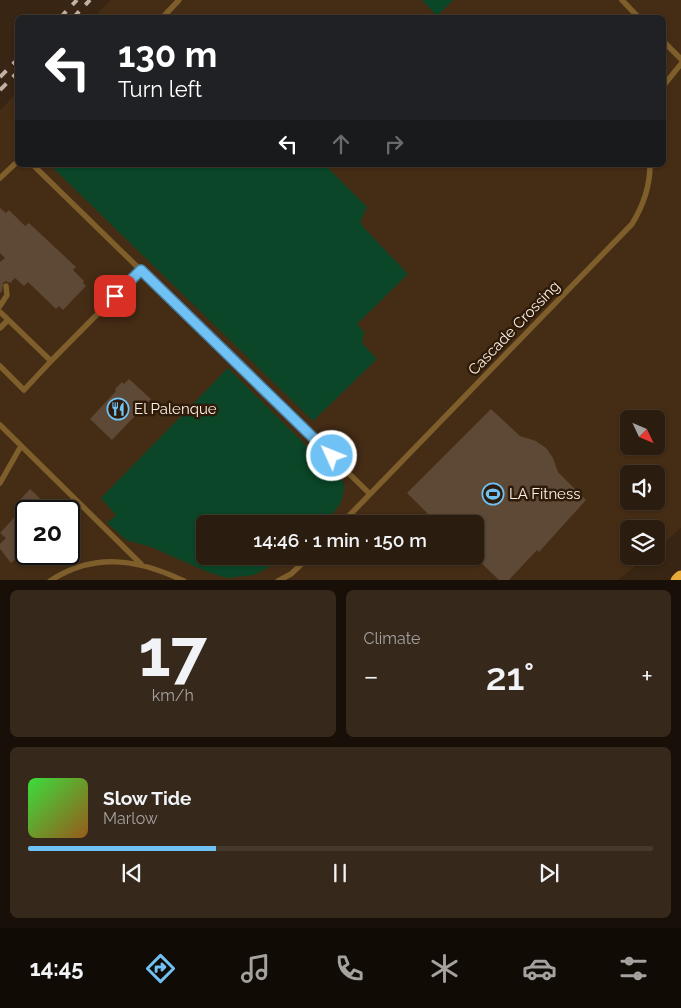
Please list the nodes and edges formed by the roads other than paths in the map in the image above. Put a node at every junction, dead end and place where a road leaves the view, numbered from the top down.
1 (179, 0) edge
2 (622, 0) edge
3 (165, 15) edge
4 (636, 15) edge
5 (666, 44) edge
6 (681, 59) edge
7 (681, 64) edge
8 (666, 83) edge
9 (15, 164) edge
10 (35, 167) edge
11 (650, 167) edge
12 (0, 178) edge
13 (141, 270) junction
14 (6, 286) dead end
15 (0, 306) edge
16 (0, 312) edge
17 (8, 320) junction
18 (0, 328) edge
19 (51, 361) junction
20 (0, 366) edge
21 (0, 426) edge
22 (21, 446) junction
23 (0, 482) edge
24 (370, 494) junction
25 (350, 515) edge
26 (141, 564) junction
27 (300, 565) edge
28 (681, 578) edge
29 (50, 580) edge
30 (184, 580) edge
31 (278, 580) edge
32 (678, 580) edge

1 - 3 lane
2 - 4 lane
5 - 6 lane
7 - 8 lane
9 - 12 lane
10 - 13 lane
11 - 24 lane, Cascade Crossing
13 - 19 lane
13 - 24 lane
14 - 15 lane
16 - 17 lane
17 - 18 lane
17 - 19 lane
19 - 20 lane
21 - 22 lane
22 - 23 lane
22 - 26 lane
24 - 25 lane, Cascade Crossing
26 - 29 lane
26 - 30 lane
27 - 31 lane
28 - 32 highway

